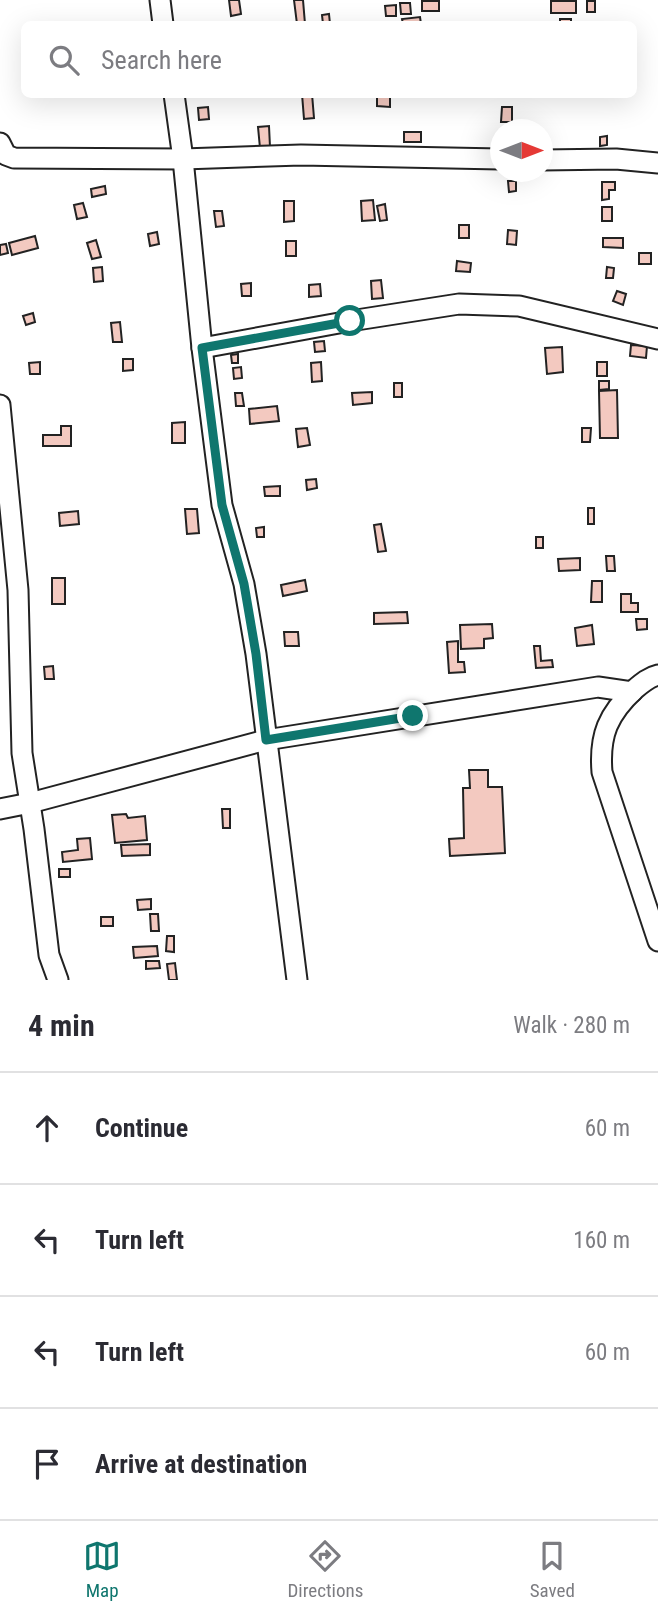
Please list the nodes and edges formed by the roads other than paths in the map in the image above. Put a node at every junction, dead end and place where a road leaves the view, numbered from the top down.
1 (160, 0) edge
2 (163, 21) edge
3 (175, 98) edge
4 (0, 143) edge
5 (183, 159) junction
6 (490, 159) edge
7 (553, 160) edge
8 (658, 163) edge
9 (658, 339) edge
10 (202, 348) junction
11 (0, 405) edge
12 (658, 675) edge
13 (632, 692) junction
14 (266, 740) junction
15 (30, 803) junction
16 (0, 809) edge
17 (658, 941) edge
18 (58, 980) edge
19 (298, 980) edge

1 - 2 street
3 - 5 street
4 - 5 street
5 - 6 street
5 - 10 street
7 - 8 street
9 - 10 street
10 - 14 street
11 - 15 street
12 - 13 street
13 - 14 street
13 - 17 street
14 - 15 street
14 - 19 street
15 - 16 street
15 - 18 street

